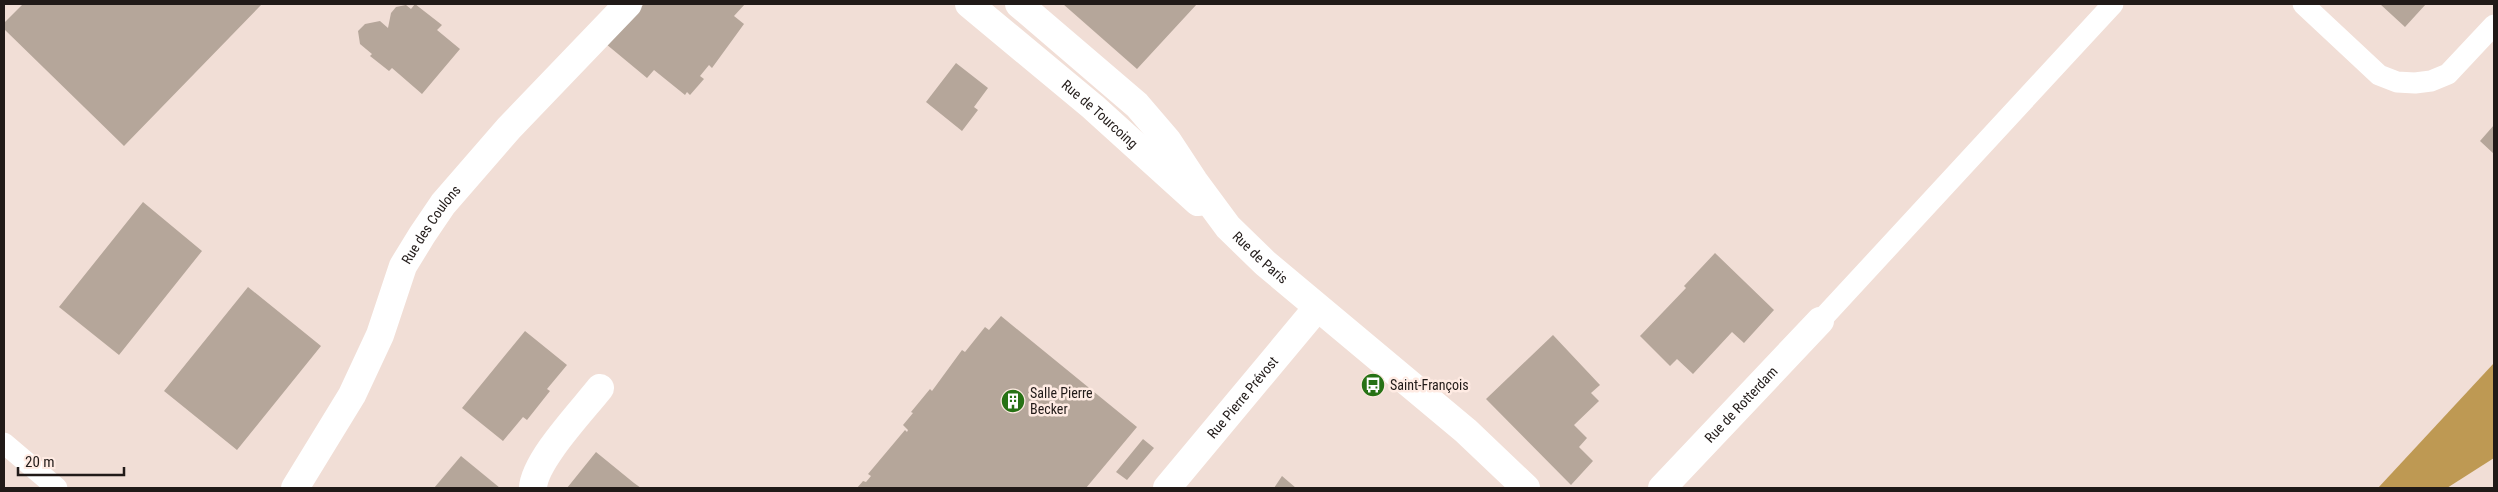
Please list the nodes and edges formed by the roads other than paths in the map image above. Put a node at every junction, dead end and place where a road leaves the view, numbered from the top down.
1 (628, 4) edge
2 (968, 4) edge
3 (1019, 4) edge
4 (2113, 4) edge
5 (2303, 4) edge
6 (2494, 25) edge
7 (1228, 227) junction
8 (1317, 308) junction
9 (1820, 321) joint
10 (600, 388) dead end
11 (4, 443) edge
12 (57, 488) edge
13 (295, 488) edge
14 (533, 488) edge
15 (1167, 488) edge
16 (1526, 488) edge
17 (1662, 488) edge

1 - 13 street, Rue des Coulons
2 - 7 street, Rue de Tourcoing
3 - 7 street, Rue de Paris
4 - 9 lane
5 - 6 lane
7 - 8 street, Rue de Paris
8 - 15 street, Rue Pierre Prévost
8 - 16 street, Rue de Paris
9 - 17 street, Rue de Rotterdam
10 - 14 street
11 - 12 lane

